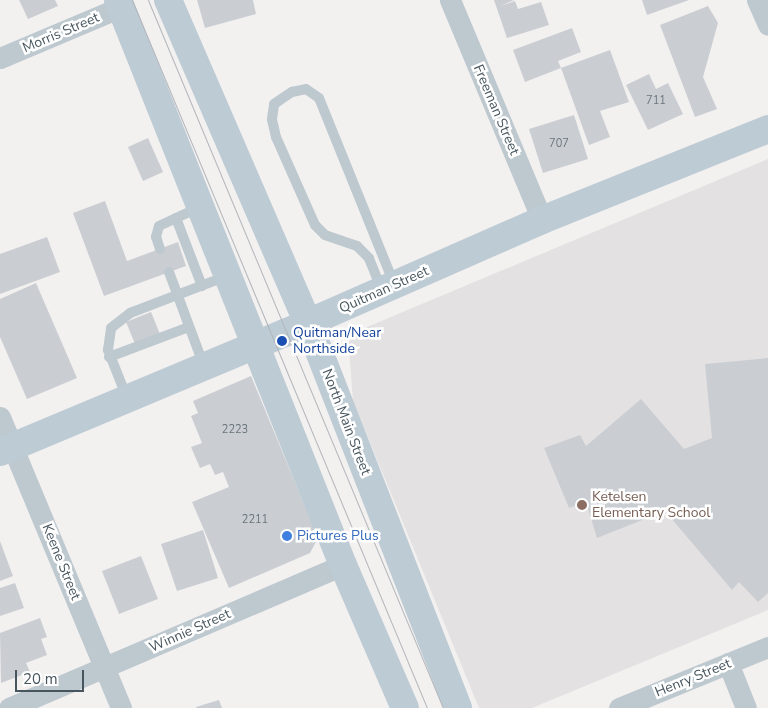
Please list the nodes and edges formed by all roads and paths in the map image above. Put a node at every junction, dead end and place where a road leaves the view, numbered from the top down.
1 (168, 0) edge
2 (450, 0) edge
3 (757, 0) edge
4 (120, 4) edge
5 (768, 25) edge
6 (0, 58) edge
7 (768, 129) edge
8 (188, 212) junction
9 (542, 220) junction
10 (160, 249) dead end
11 (169, 272) dead end
12 (228, 276) junction
13 (202, 286) junction
14 (388, 288) junction
15 (178, 296) junction
16 (308, 323) junction
17 (190, 327) junction
18 (255, 345) junction
19 (109, 357) junction
20 (205, 366) junction
21 (127, 399) junction
22 (0, 417) edge
23 (6, 449) edge
24 (343, 565) junction
25 (768, 647) edge
26 (728, 664) junction
27 (104, 668) junction
28 (10, 708) edge
29 (121, 708) edge
30 (404, 708) edge
31 (458, 708) edge
32 (619, 708) edge
33 (746, 708) edge

1 - 16 main road, North Main Street
2 - 9 street, Freeman Street
3 - 5 street
4 - 6 street, Morris Street
4 - 8 main road
7 - 9 main road, Quitman Street
8 - 10 lane
8 - 12 main road
8 - 13 lane
9 - 14 main road, Quitman Street
11 - 15 lane
12 - 13 lane
12 - 18 main road
13 - 15 lane
14 - 14 lane
14 - 16 main road, Quitman Street
15 - 17 lane
15 - 19 lane
16 - 18 main road, Quitman Street
16 - 31 main road, North Main Street
17 - 19 lane
17 - 20 lane
18 - 20 main road, Quitman Street
18 - 24 main road
19 - 21 lane
20 - 21 main road, Quitman Street
21 - 23 main road, Quitman Street
22 - 23 street, Keene Street
23 - 27 street, Keene Street
24 - 27 street, Winnie Street
24 - 30 main road
25 - 26 street, Henry Street
26 - 32 street, Henry Street
26 - 33 street
27 - 28 street, Winnie Street
27 - 29 street, Keene Street

